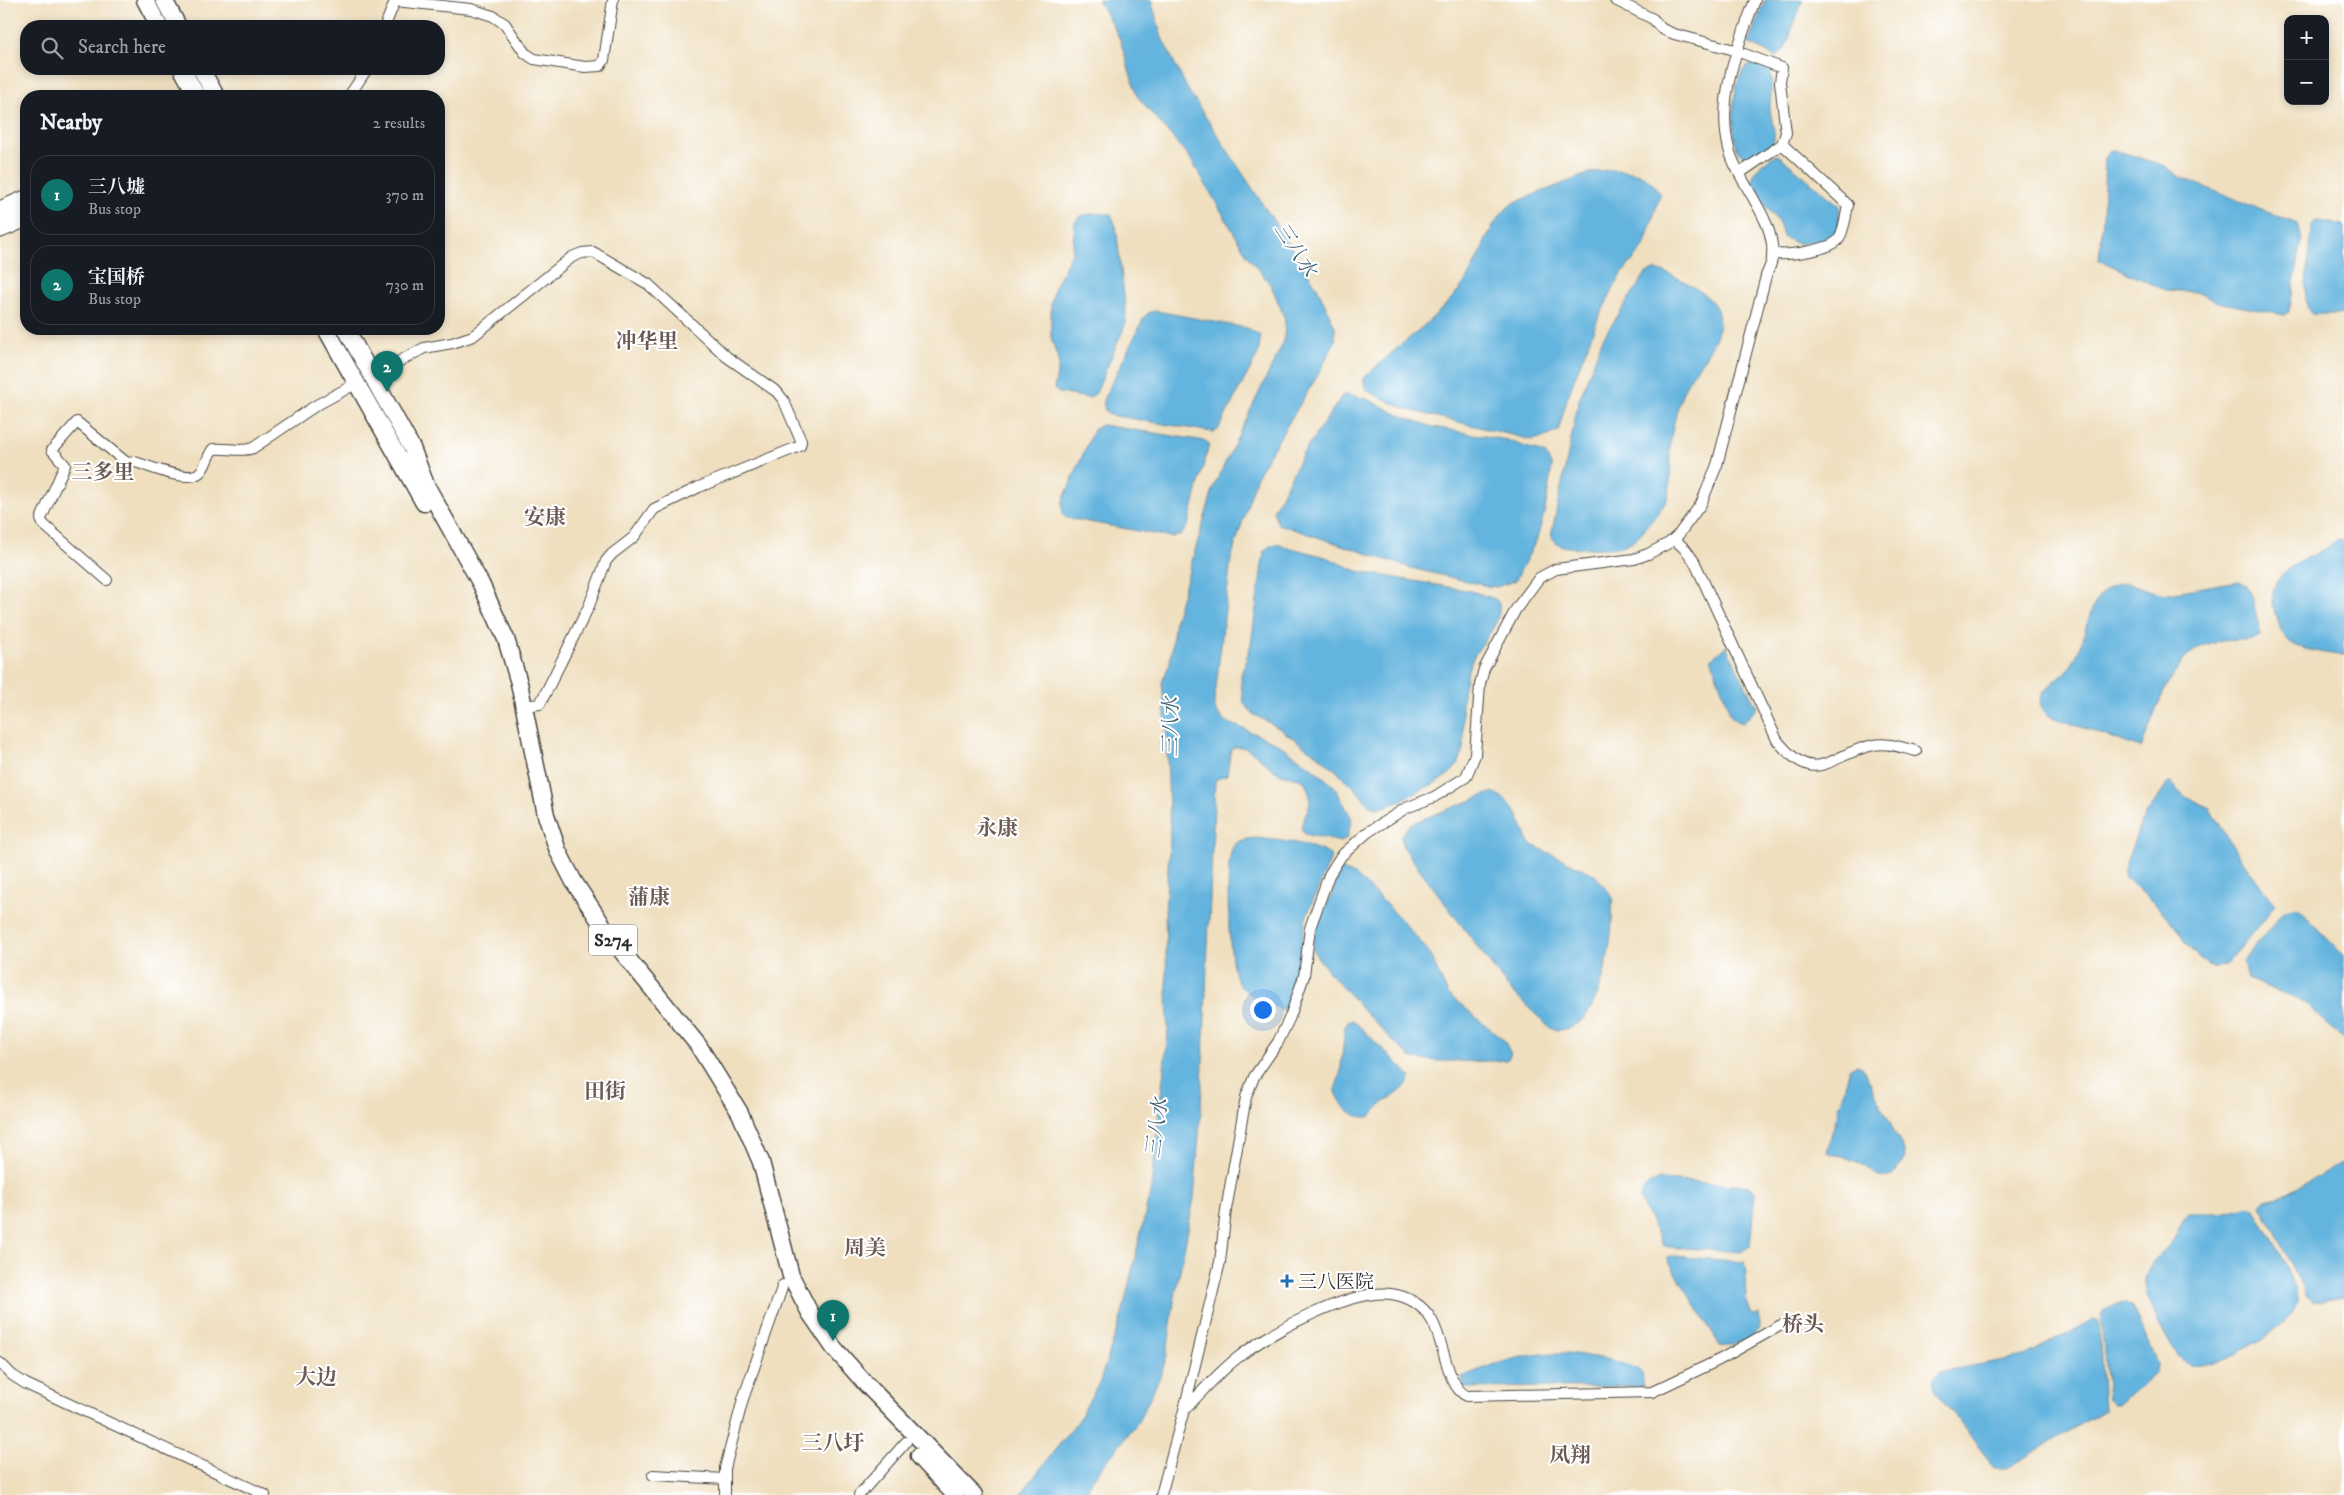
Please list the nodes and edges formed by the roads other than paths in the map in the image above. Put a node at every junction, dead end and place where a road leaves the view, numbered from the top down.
1 (145, 0) edge
2 (164, 0) edge
3 (613, 0) edge
4 (1615, 0) edge
5 (1755, 0) edge
6 (156, 20) edge
7 (175, 20) edge
8 (387, 20) edge
9 (1737, 52) junction
10 (185, 75) edge
11 (205, 75) edge
12 (363, 75) edge
13 (194, 90) edge
14 (213, 90) edge
15 (353, 90) edge
16 (1782, 144) junction
17 (1740, 173) junction
18 (20, 202) edge
19 (0, 210) edge
20 (20, 220) edge
21 (0, 228) edge
22 (1772, 253) junction
23 (329, 335) edge
24 (349, 335) edge
25 (372, 376) junction
26 (357, 383) junction
27 (1674, 539) junction
28 (107, 580) dead end
29 (524, 706) junction
30 (1916, 750) dead end
31 (783, 1285) junction
32 (1781, 1325) dead end
33 (0, 1363) edge
34 (1184, 1410) junction
35 (906, 1442) junction
36 (652, 1475) dead end
37 (725, 1479) junction
38 (265, 1495) edge
39 (725, 1495) edge
40 (859, 1495) edge
41 (956, 1495) edge
42 (974, 1495) edge
43 (1161, 1495) edge

1 - 6 main road
2 - 7 main road
3 - 8 street
4 - 9 street
5 - 9 street
9 - 16 street
9 - 17 street
10 - 13 main road
11 - 14 main road
12 - 15 street
16 - 17 street
16 - 22 street
17 - 22 street
18 - 19 highway
20 - 21 highway
22 - 27 street
23 - 26 main road, S274
24 - 25 main road, S274
25 - 26 main road
25 - 29 main road, S274
25 - 29 street
26 - 28 street
26 - 31 main road, S274
27 - 30 street
27 - 34 street
29 - 42 main road, S274
31 - 35 main road, S274
31 - 37 street
32 - 34 street
33 - 38 street
34 - 43 street
35 - 40 street
35 - 41 main road, S274
36 - 37 street
37 - 39 street

